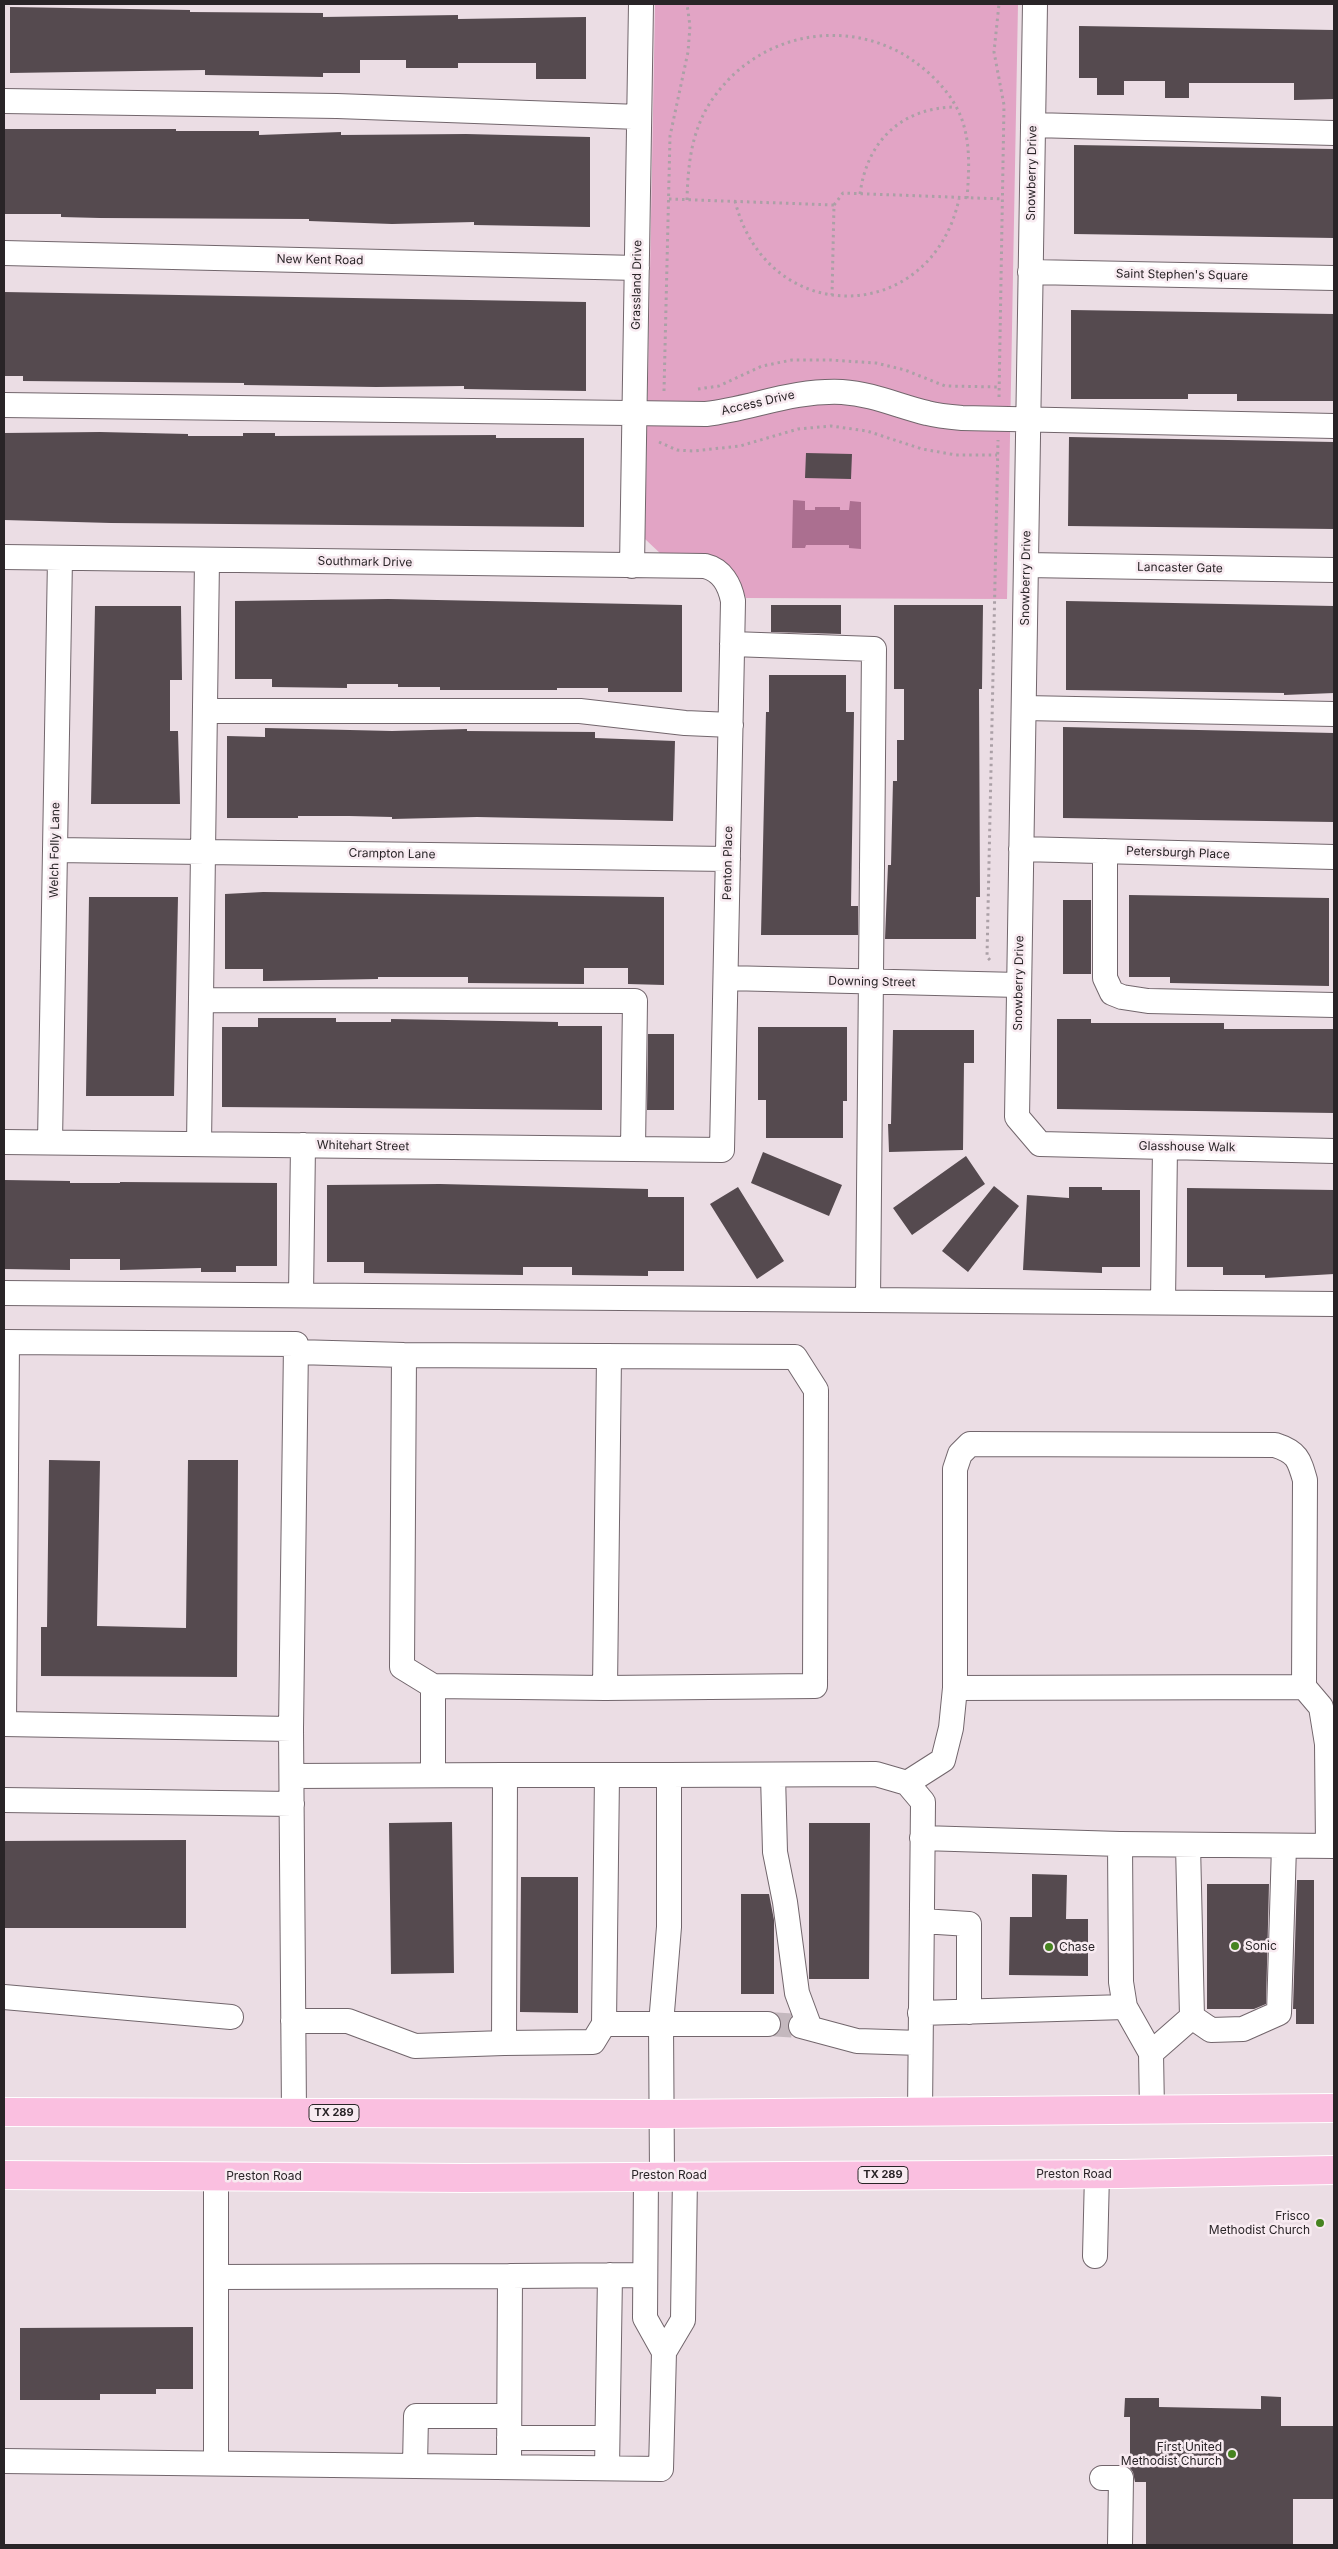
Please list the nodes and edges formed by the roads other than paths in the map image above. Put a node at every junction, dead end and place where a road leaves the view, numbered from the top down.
1 (641, 4) edge
2 (1035, 4) edge
3 (4, 101) edge
4 (640, 117) junction
5 (1033, 125) junction
6 (1334, 133) edge
7 (4, 252) edge
8 (637, 268) junction
9 (1030, 272) junction
10 (1334, 278) edge
11 (4, 405) edge
12 (634, 415) junction
13 (1028, 419) junction
14 (1334, 426) edge
15 (4, 558) edge
16 (60, 558) junction
17 (207, 560) junction
18 (1026, 565) junction
19 (632, 566) junction
20 (1334, 570) edge
21 (724, 578) joint
22 (732, 644) junction
23 (1024, 708) junction
24 (205, 711) junction
25 (1334, 714) edge
26 (731, 725) junction
27 (1021, 848) junction
28 (55, 850) junction
29 (1105, 851) junction
30 (204, 852) junction
31 (1334, 857) edge
32 (728, 859) junction
33 (726, 978) junction
34 (871, 982) junction
35 (1019, 985) junction
36 (201, 1000) junction
37 (1334, 1005) edge
38 (4, 1142) edge
39 (50, 1142) junction
40 (199, 1144) junction
41 (1040, 1144) joint
42 (303, 1145) junction
43 (1165, 1147) junction
44 (633, 1149) junction
45 (722, 1150) joint
46 (1334, 1151) edge
47 (4, 1293) edge
48 (301, 1295) junction
49 (868, 1300) junction
50 (1163, 1302) junction
51 (1334, 1304) edge
52 (5, 1342) edge
53 (296, 1352) junction
54 (404, 1355) junction
55 (609, 1356) junction
56 (433, 1686) junction
57 (1304, 1687) junction
58 (605, 1688) junction
59 (955, 1688) junction
60 (4, 1724) edge
61 (291, 1729) junction
62 (669, 1774) junction
63 (773, 1774) junction
64 (505, 1775) junction
65 (292, 1776) junction
66 (433, 1776) junction
67 (607, 1776) junction
68 (907, 1783) junction
69 (4, 1800) edge
70 (292, 1804) junction
71 (922, 1838) junction
72 (1120, 1844) junction
73 (1188, 1845) junction
74 (1284, 1846) junction
75 (1331, 1846) edge
76 (922, 1921) junction
77 (4, 1998) edge
78 (1125, 2006) junction
79 (969, 2012) junction
80 (920, 2013) junction
81 (231, 2017) dead end
82 (1192, 2017) junction
83 (293, 2021) junction
84 (604, 2024) junction
85 (661, 2024) junction
86 (768, 2024) tunnel mouth
87 (504, 2043) junction
88 (920, 2043) junction
89 (1151, 2053) junction
90 (1334, 2108) edge
91 (1152, 2111) junction
92 (4, 2112) edge
93 (920, 2112) junction
94 (294, 2113) junction
95 (661, 2114) junction
96 (1334, 2170) edge
97 (1097, 2174) junction
98 (4, 2175) edge
99 (664, 2175) junction
100 (216, 2176) junction
101 (1095, 2256) dead end
102 (610, 2275) junction
103 (645, 2275) junction
104 (510, 2276) junction
105 (217, 2277) junction
106 (664, 2352) junction
107 (509, 2427) junction
108 (607, 2438) junction
109 (4, 2461) edge
110 (216, 2464) junction
111 (415, 2466) junction
112 (509, 2467) junction
113 (607, 2468) junction
114 (1102, 2478) dead end
115 (1120, 2545) edge

1 - 4 street, Grassland Drive
2 - 5 street, Snowberry Drive
3 - 4 street
4 - 8 street, Grassland Drive
5 - 6 street
5 - 9 street, Snowberry Drive
7 - 8 street, New Kent Road
8 - 12 street, Grassland Drive
9 - 10 street, Saint Stephen's Square
9 - 13 street, Snowberry Drive
11 - 12 street, Access Drive
12 - 13 street, Access Drive
12 - 19 street, Grassland Drive
13 - 14 street, Access Drive
13 - 18 street, Snowberry Drive
15 - 16 street, Southmark Drive
16 - 17 street, Southmark Drive
16 - 28 street, Welch Folly Lane
17 - 19 street, Southmark Drive
17 - 24 street
18 - 20 street, Lancaster Gate
18 - 23 street, Snowberry Drive
19 - 21 street, Southmark Drive
21 - 22 street, Penton Place
22 - 26 street, Penton Place
22 - 34 street
23 - 25 street
23 - 27 street, Snowberry Drive
24 - 26 street
24 - 30 street
26 - 32 street, Penton Place
27 - 29 street, Petersburgh Place
27 - 35 street, Snowberry Drive
28 - 30 street, Crampton Lane
28 - 39 street, Welch Folly Lane
29 - 31 street, Petersburgh Place
29 - 37 street
30 - 32 street, Crampton Lane
30 - 36 street
32 - 33 street, Penton Place
33 - 34 street, Downing Street
33 - 45 street, Penton Place
34 - 35 street, Downing Street
34 - 49 street
35 - 41 street, Snowberry Drive
36 - 40 street
36 - 44 street
38 - 39 street, Whitehart Street
39 - 40 street, Whitehart Street
40 - 42 street, Whitehart Street
41 - 43 street, Glasshouse Walk
42 - 44 street, Whitehart Street
42 - 48 street
43 - 46 street, Glasshouse Walk
43 - 50 street
44 - 45 street, Whitehart Street
47 - 48 street
48 - 49 street
49 - 50 street
50 - 51 street
52 - 53 street
52 - 60 street
53 - 54 street
53 - 61 street
54 - 55 street
54 - 56 street
55 - 58 street
55 - 58 street
56 - 58 street
56 - 66 street
57 - 59 street
57 - 59 street
57 - 75 street
59 - 68 street
60 - 61 street
61 - 65 street
62 - 63 street
62 - 67 street
62 - 85 street
63 - 68 street
63 - 88 street
64 - 66 street
64 - 67 street
64 - 87 street
65 - 66 street
65 - 70 street
67 - 84 street
68 - 71 street
69 - 70 street
70 - 83 street
71 - 72 street
71 - 76 street
72 - 73 street
72 - 78 street
73 - 74 street
73 - 82 street
74 - 75 street
74 - 82 street
76 - 79 street
76 - 80 street
77 - 81 street
78 - 79 street
78 - 89 street
79 - 80 street
80 - 88 street
82 - 89 street
83 - 87 street
83 - 94 street
84 - 85 street
84 - 87 street
85 - 86 street
85 - 95 street
88 - 93 street
89 - 91 street
90 - 91 main road, TX 289
91 - 93 main road, TX 289
92 - 94 main road, TX 289
93 - 95 main road, TX 289
94 - 95 main road, TX 289
95 - 99 street
96 - 97 main road, Preston Road / TX 289
97 - 99 main road, Preston Road / TX 289
97 - 101 street
98 - 100 main road, Preston Road / TX 289
99 - 100 main road, Preston Road / TX 289
99 - 103 street
99 - 106 street
100 - 105 street
102 - 103 street
102 - 104 street
102 - 108 street
103 - 106 street
104 - 105 street
104 - 107 street
105 - 110 street
106 - 113 street
107 - 108 street
107 - 111 street
107 - 112 street
108 - 113 street
109 - 110 street
110 - 111 street
111 - 112 street
112 - 113 street
114 - 115 street

